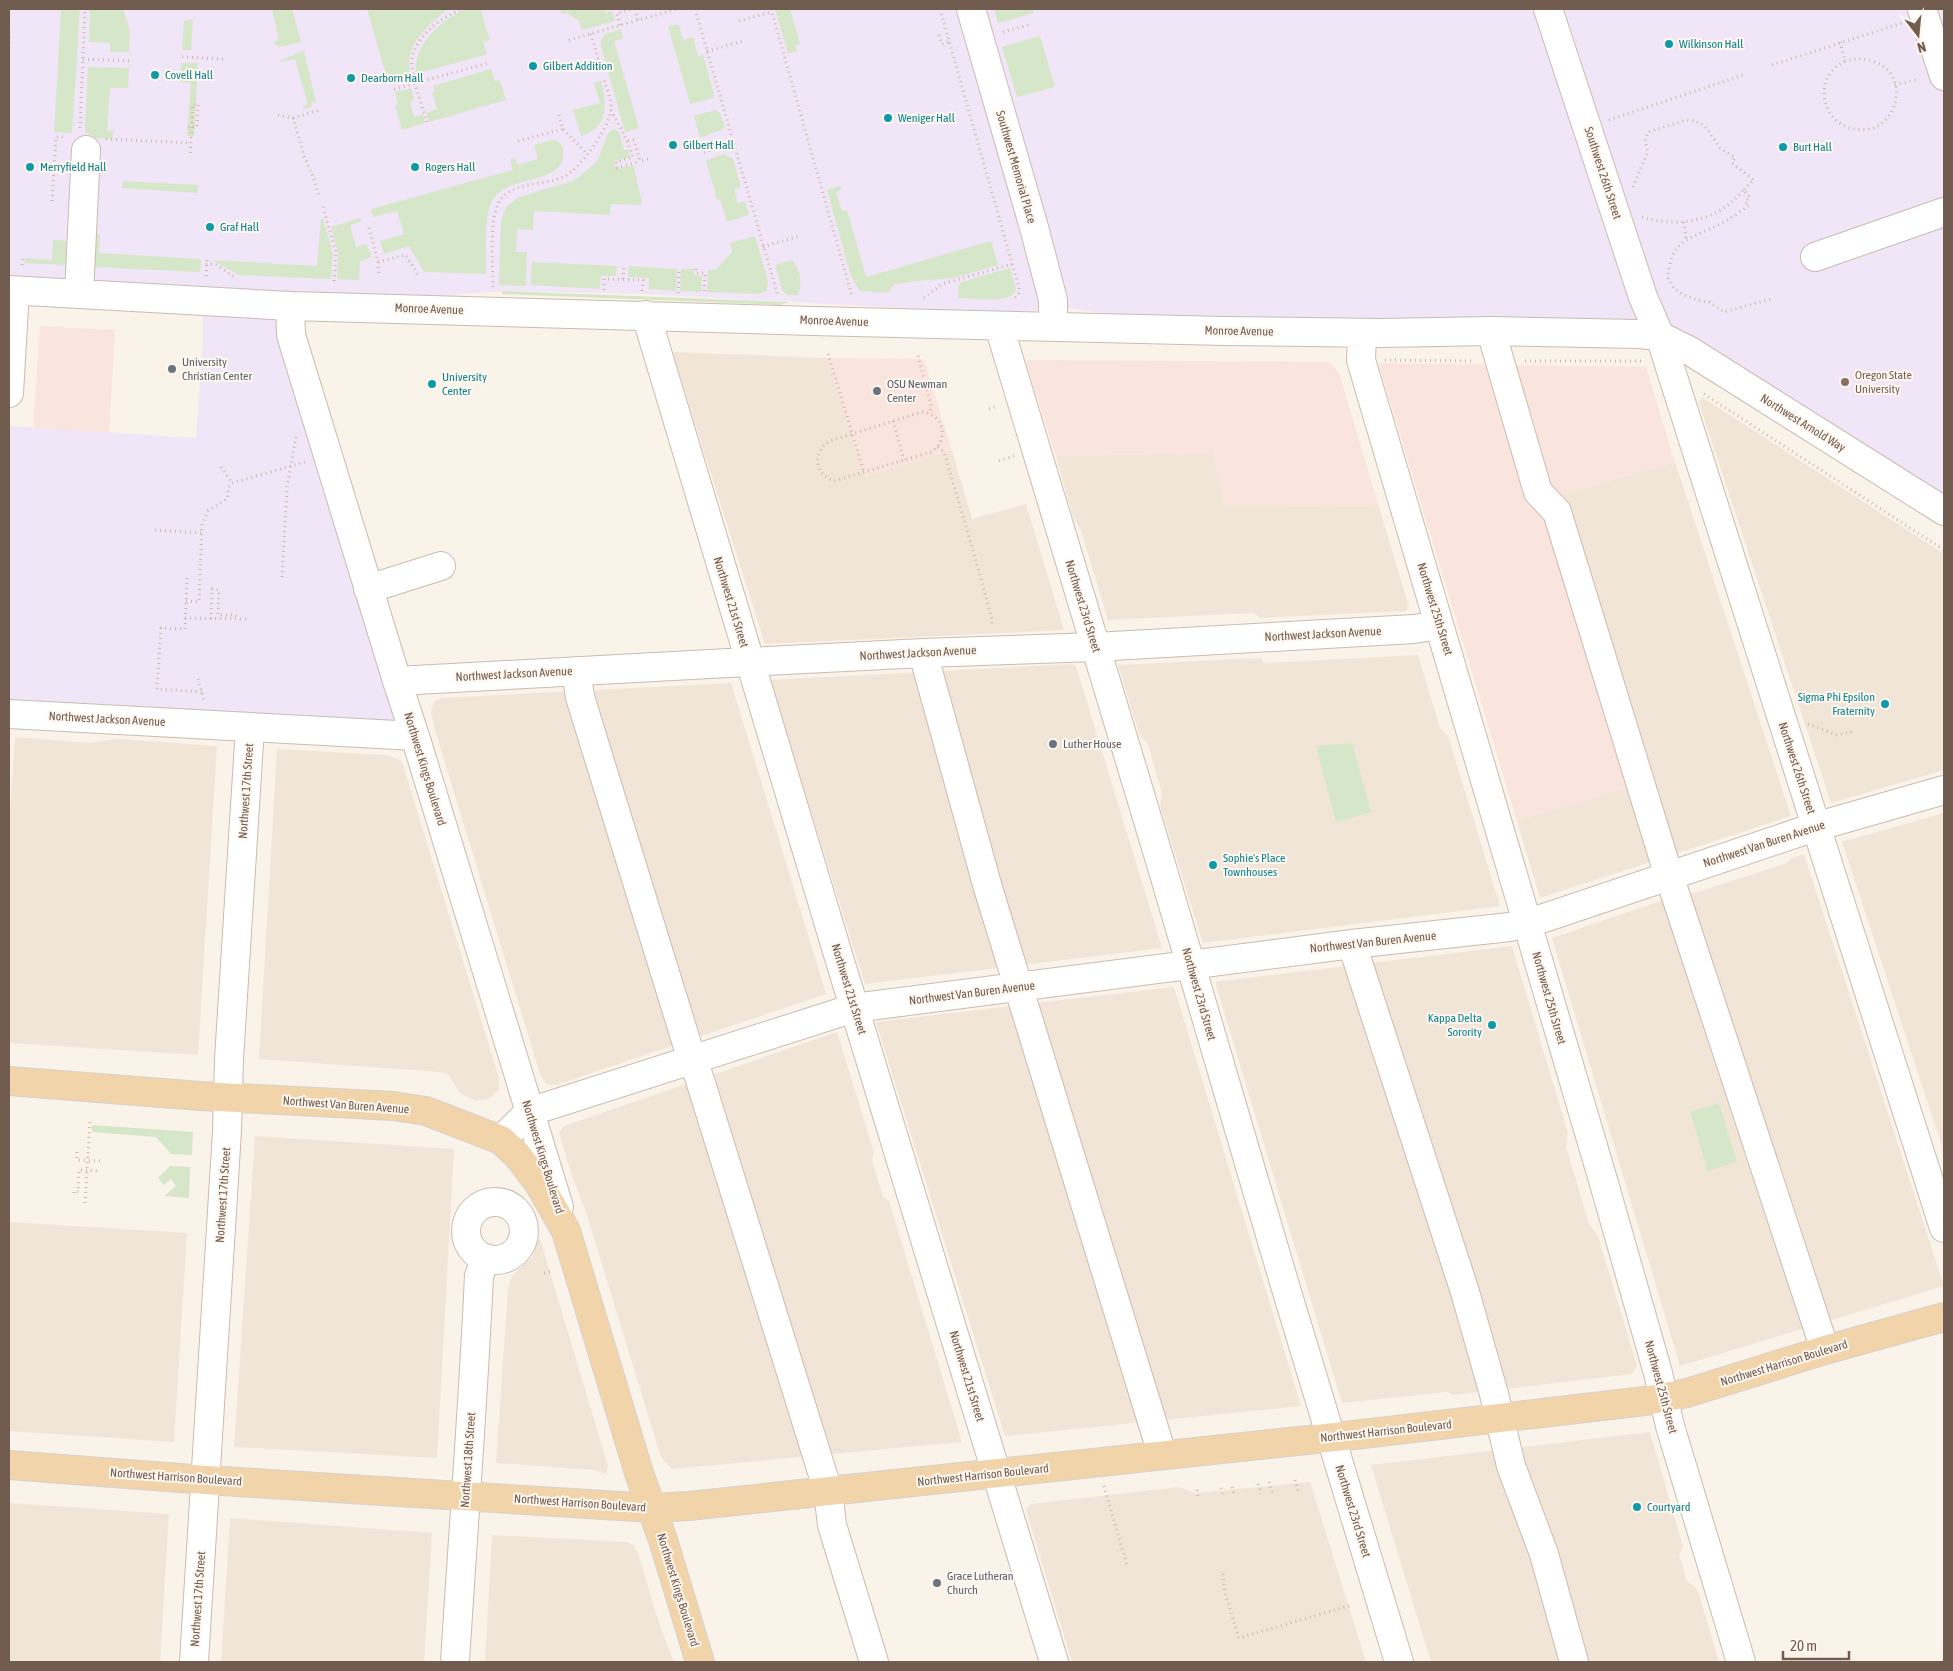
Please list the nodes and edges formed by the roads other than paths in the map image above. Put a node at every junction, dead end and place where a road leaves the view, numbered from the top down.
1 (971, 9) edge
2 (1548, 9) edge
3 (1923, 12) edge
4 (1944, 76) edge
5 (86, 150) road end
6 (1944, 212) edge
7 (1815, 256) dead end
8 (15, 282) edge
9 (79, 294) junction
10 (644, 304) junction
11 (290, 306) junction
12 (999, 326) junction
13 (1053, 326) junction
14 (1491, 331) junction
15 (1362, 333) junction
16 (1660, 336) junction
17 (9, 393) edge
18 (1944, 511) edge
19 (441, 566) dead end
20 (368, 589) junction
21 (1439, 625) junction
22 (1095, 647) junction
23 (923, 653) junction
24 (749, 662) junction
25 (576, 670) junction
26 (397, 681) junction
27 (9, 714) edge
28 (250, 727) junction
29 (415, 736) junction
30 (1944, 790) edge
31 (1815, 827) junction
32 (1669, 876) junction
33 (1527, 923) junction
34 (1352, 944) junction
35 (1191, 964) junction
36 (1019, 987) junction
37 (854, 1008) junction
38 (693, 1060) junction
39 (9, 1081) edge
40 (228, 1098) junction
41 (529, 1112) junction
42 (501, 1140) junction
43 (1944, 1228) edge
44 (566, 1231) junction
45 (486, 1258) dead end
46 (1944, 1317) edge
47 (1825, 1350) junction
48 (1664, 1398) junction
49 (1499, 1419) junction
50 (1331, 1437) junction
51 (1162, 1454) junction
52 (9, 1465) edge
53 (997, 1474) junction
54 (206, 1480) junction
55 (828, 1492) junction
56 (465, 1496) junction
57 (652, 1508) junction
58 (194, 1662) edge
59 (456, 1662) edge
60 (700, 1662) edge
61 (874, 1662) edge
62 (1054, 1662) edge
63 (1399, 1662) edge
64 (1574, 1662) edge
65 (1741, 1662) edge

1 - 13 street, Southwest Memorial Place
2 - 16 street, Southwest 26th Street
3 - 4 street
5 - 9 street
6 - 7 street
8 - 9 street, Monroe Avenue
8 - 17 street
9 - 11 street, Monroe Avenue
10 - 11 street, Monroe Avenue
10 - 12 street, Monroe Avenue
10 - 24 street, Northwest 21st Street
11 - 20 street, Northwest Kings Boulevard
12 - 13 street, Monroe Avenue
12 - 22 street, Northwest 23rd Street
13 - 15 street, Monroe Avenue
14 - 15 street, Monroe Avenue
14 - 16 street, Monroe Avenue
14 - 32 street
15 - 21 street, Northwest 25th Street
16 - 18 street, Northwest Arnold Way
16 - 31 street, Northwest 26th Street
19 - 20 street
20 - 26 street, Northwest Kings Boulevard
21 - 22 street, Northwest Jackson Avenue
21 - 33 street, Northwest 25th Street
22 - 23 street, Northwest Jackson Avenue
22 - 35 street, Northwest 23rd Street
23 - 24 street, Northwest Jackson Avenue
23 - 36 street
24 - 25 street, Northwest Jackson Avenue
24 - 37 street, Northwest 21st Street
25 - 26 street, Northwest Jackson Avenue
25 - 38 street
26 - 29 street, Northwest Kings Boulevard
27 - 28 street, Northwest Jackson Avenue
28 - 29 street, Northwest Jackson Avenue
28 - 40 street, Northwest 17th Street
29 - 41 street, Northwest Kings Boulevard
30 - 31 street, Northwest Van Buren Avenue
31 - 32 street, Northwest Van Buren Avenue
31 - 43 street, Northwest 26th Street
32 - 33 street, Northwest Van Buren Avenue
32 - 47 street
33 - 34 street, Northwest Van Buren Avenue
33 - 48 street, Northwest 25th Street
34 - 35 street, Northwest Van Buren Avenue
34 - 49 street
35 - 36 street, Northwest Van Buren Avenue
35 - 50 street, Northwest 23rd Street
36 - 37 street, Northwest Van Buren Avenue
36 - 51 street
37 - 38 street, Northwest Van Buren Avenue
37 - 53 street, Northwest 21st Street
38 - 41 street, Northwest Van Buren Avenue
38 - 55 street
39 - 40 main road, Northwest Van Buren Avenue
40 - 42 main road, Northwest Van Buren Avenue
40 - 54 street, Northwest 17th Street
41 - 42 street, Northwest Van Buren Avenue
41 - 44 street, Northwest Kings Boulevard
42 - 44 main road, Northwest Kings Boulevard
44 - 57 main road, Northwest Kings Boulevard
45 - 56 street, Northwest 18th Street
46 - 47 main road, Northwest Harrison Boulevard
47 - 48 main road, Northwest Harrison Boulevard
48 - 49 main road, Northwest Harrison Boulevard
48 - 65 street, Northwest 25th Street
49 - 50 main road, Northwest Harrison Boulevard
49 - 64 street
50 - 51 main road, Northwest Harrison Boulevard
50 - 63 street, Northwest 23rd Street
51 - 53 main road, Northwest Harrison Boulevard
52 - 54 main road, Northwest Harrison Boulevard
53 - 55 main road, Northwest Harrison Boulevard
53 - 62 street, Northwest 21st Street
54 - 56 main road, Northwest Harrison Boulevard
54 - 58 street, Northwest 17th Street
55 - 57 main road, Northwest Harrison Boulevard
55 - 61 street
56 - 57 main road, Northwest Harrison Boulevard
56 - 59 street, Northwest 18th Street
57 - 60 main road, Northwest Kings Boulevard

